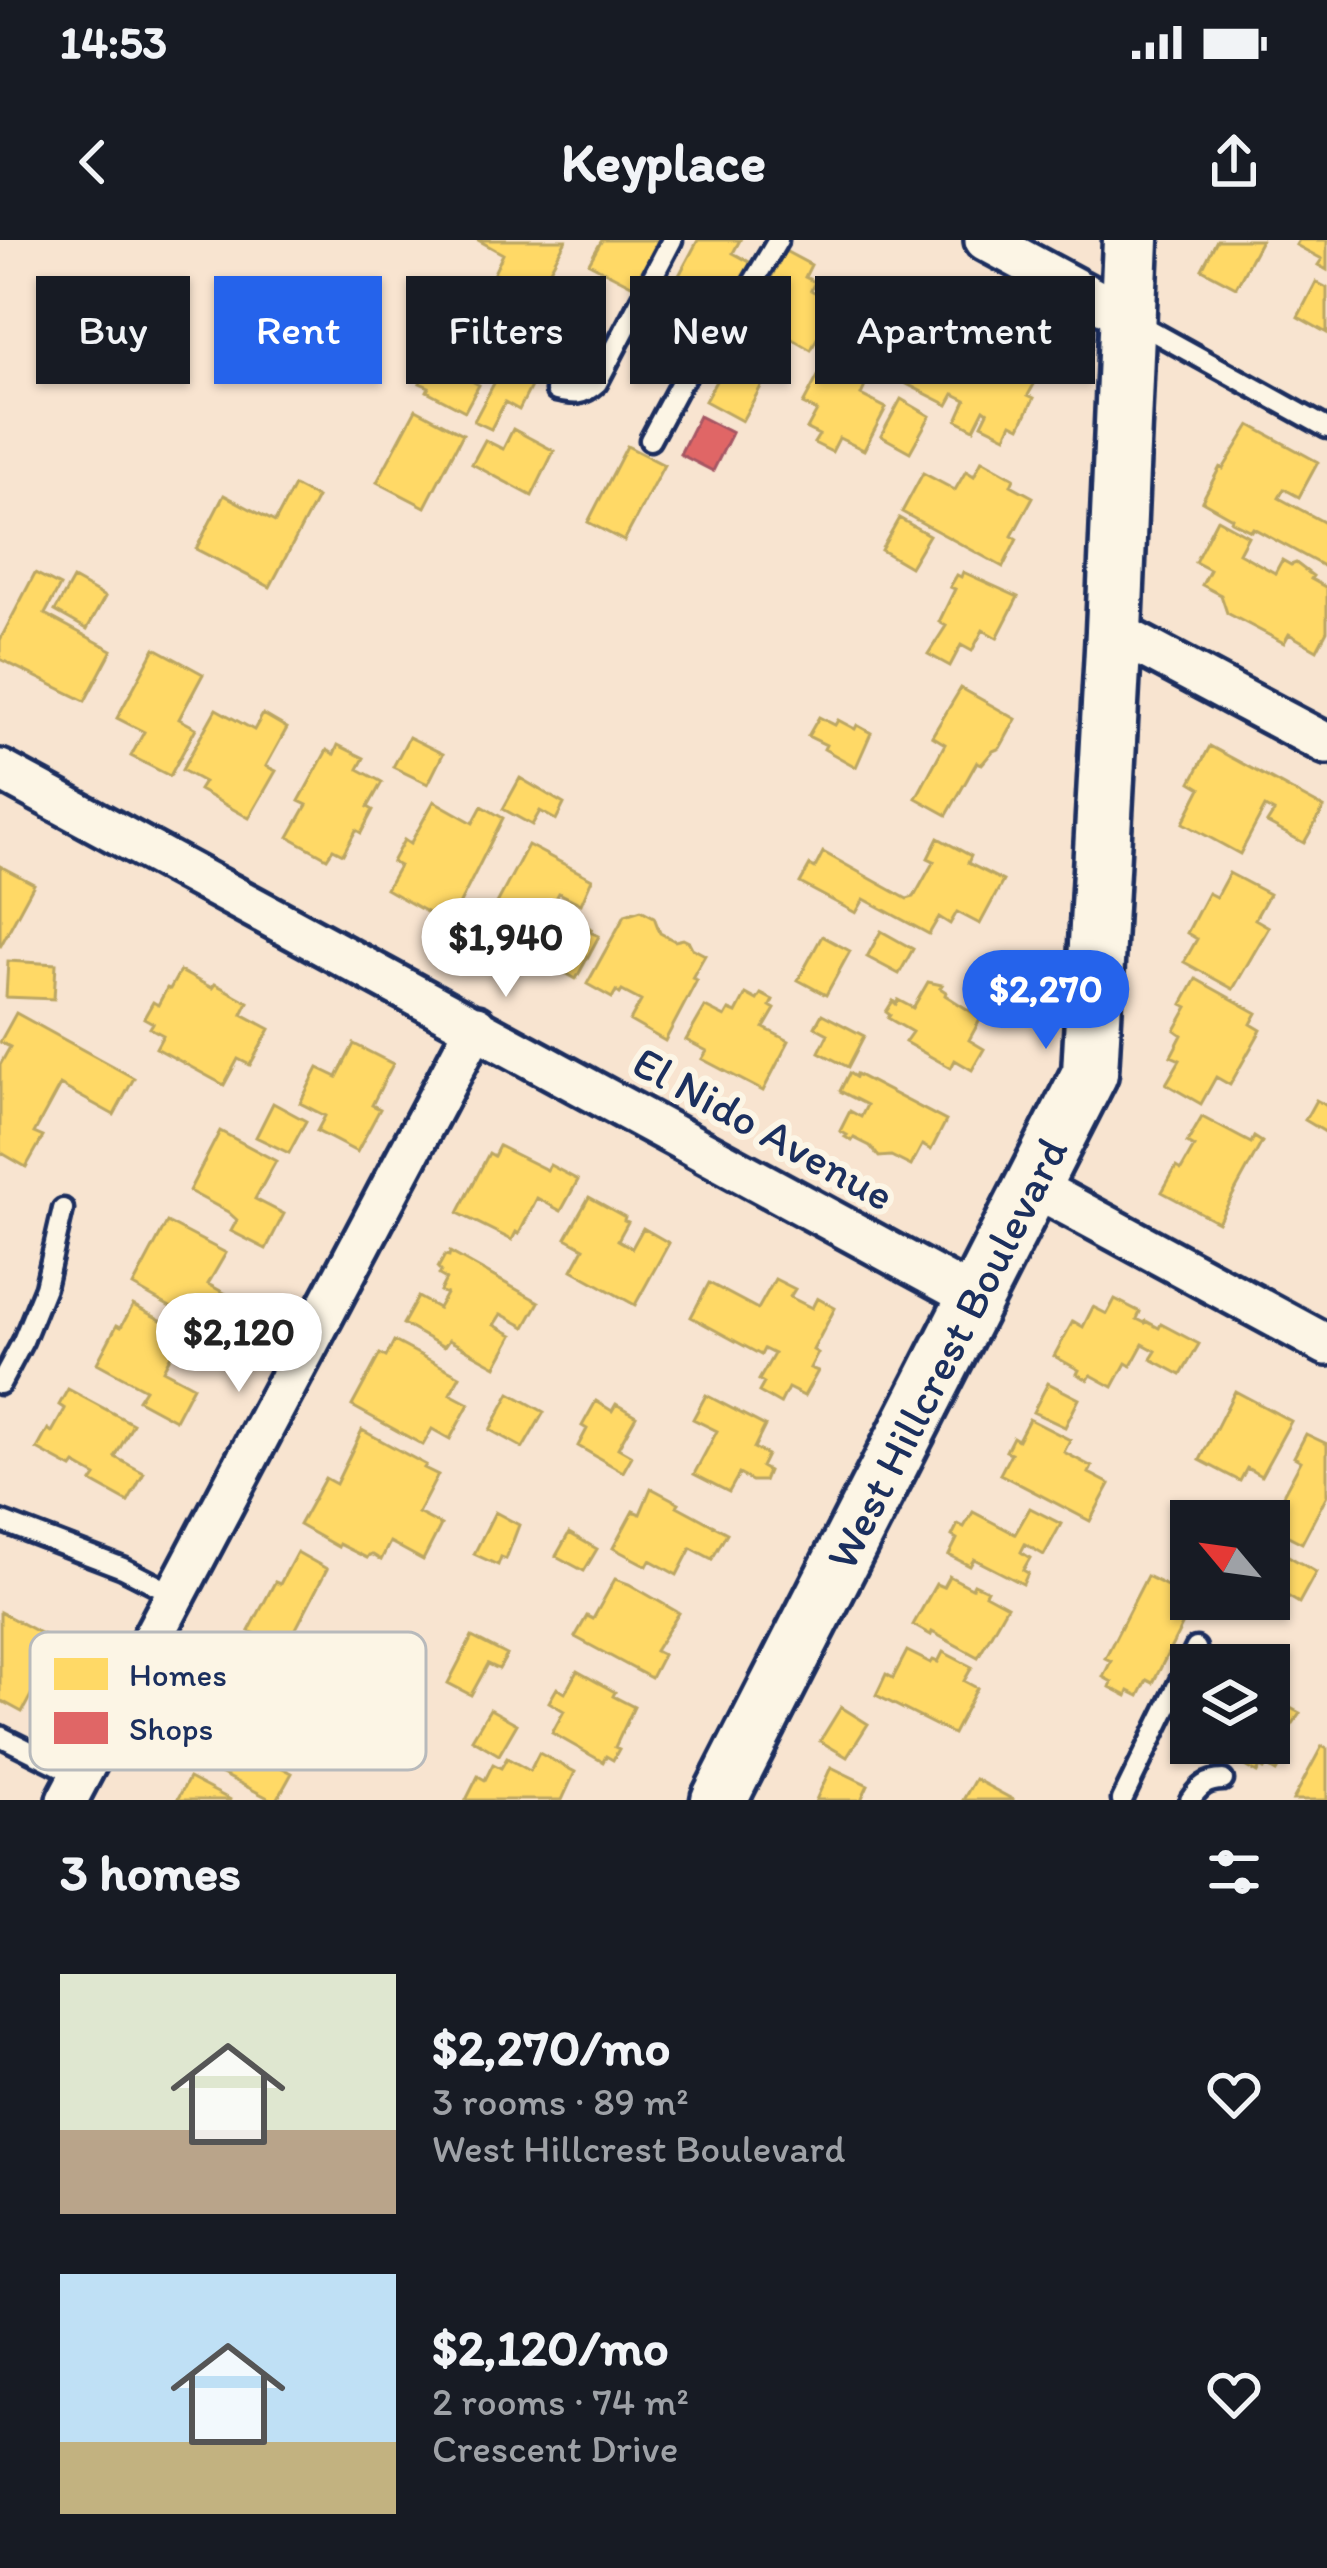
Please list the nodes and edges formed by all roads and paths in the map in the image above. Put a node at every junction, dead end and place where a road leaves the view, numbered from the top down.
1 (672, 240) edge
2 (778, 240) edge
3 (985, 240) edge
4 (1131, 240) edge
5 (1126, 316) junction
6 (556, 391) dead end
7 (1327, 428) edge
8 (650, 440) dead end
9 (1114, 631) junction
10 (1327, 743) edge
11 (0, 770) edge
12 (476, 1026) junction
13 (1031, 1185) junction
14 (63, 1209) dead end
15 (974, 1298) junction
16 (1327, 1346) edge
17 (0, 1384) edge
18 (0, 1521) edge
19 (176, 1595) junction
20 (156, 1632) edge
21 (1170, 1701) edge
22 (0, 1736) edge
23 (30, 1757) edge
24 (48, 1770) edge
25 (1223, 1780) dead end
26 (74, 1788) edge
27 (718, 1800) edge
28 (1122, 1800) edge
29 (1190, 1800) edge

1 - 6 lane
2 - 8 lane
3 - 5 street
4 - 5 street, West Hillcrest Boulevard
5 - 7 lane
5 - 9 street, West Hillcrest Boulevard
9 - 10 street
9 - 13 street, West Hillcrest Boulevard
11 - 12 street, El Nido Avenue
12 - 15 street, El Nido Avenue
12 - 19 street
13 - 15 street, West Hillcrest Boulevard
13 - 16 street
14 - 17 lane
15 - 27 street, West Hillcrest Boulevard
18 - 19 lane
19 - 20 street
21 - 28 lane
22 - 23 lane
24 - 26 lane
25 - 29 lane

